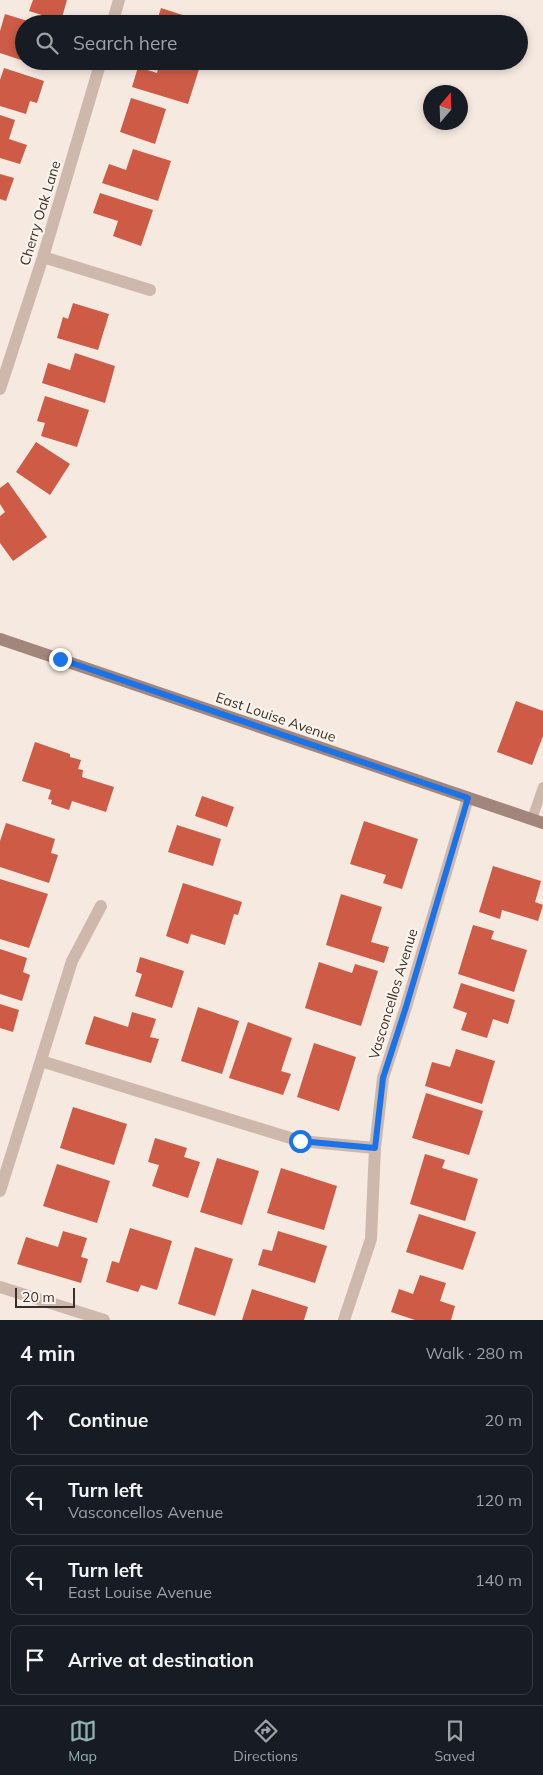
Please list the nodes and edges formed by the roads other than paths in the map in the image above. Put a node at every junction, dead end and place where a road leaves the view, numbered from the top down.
1 (119, 0) edge
2 (115, 15) edge
3 (98, 70) edge
4 (43, 257) junction
5 (150, 290) dead end
6 (0, 389) edge
7 (0, 638) edge
8 (543, 786) edge
9 (468, 798) junction
10 (537, 821) edge
11 (101, 906) dead end
12 (41, 1061) junction
13 (375, 1148) junction
14 (0, 1191) edge
15 (0, 1287) edge
16 (104, 1320) edge
17 (344, 1320) edge

1 - 2 street
3 - 4 street, Cherry Oak Lane
4 - 5 street
4 - 6 street, Cherry Oak Lane
7 - 9 street, East Louise Avenue
8 - 10 lane
9 - 10 street, East Louise Avenue
9 - 13 street, Vasconcellos Avenue
11 - 12 street
12 - 13 street
12 - 14 street
13 - 17 street, Vasconcellos Avenue
15 - 16 street

